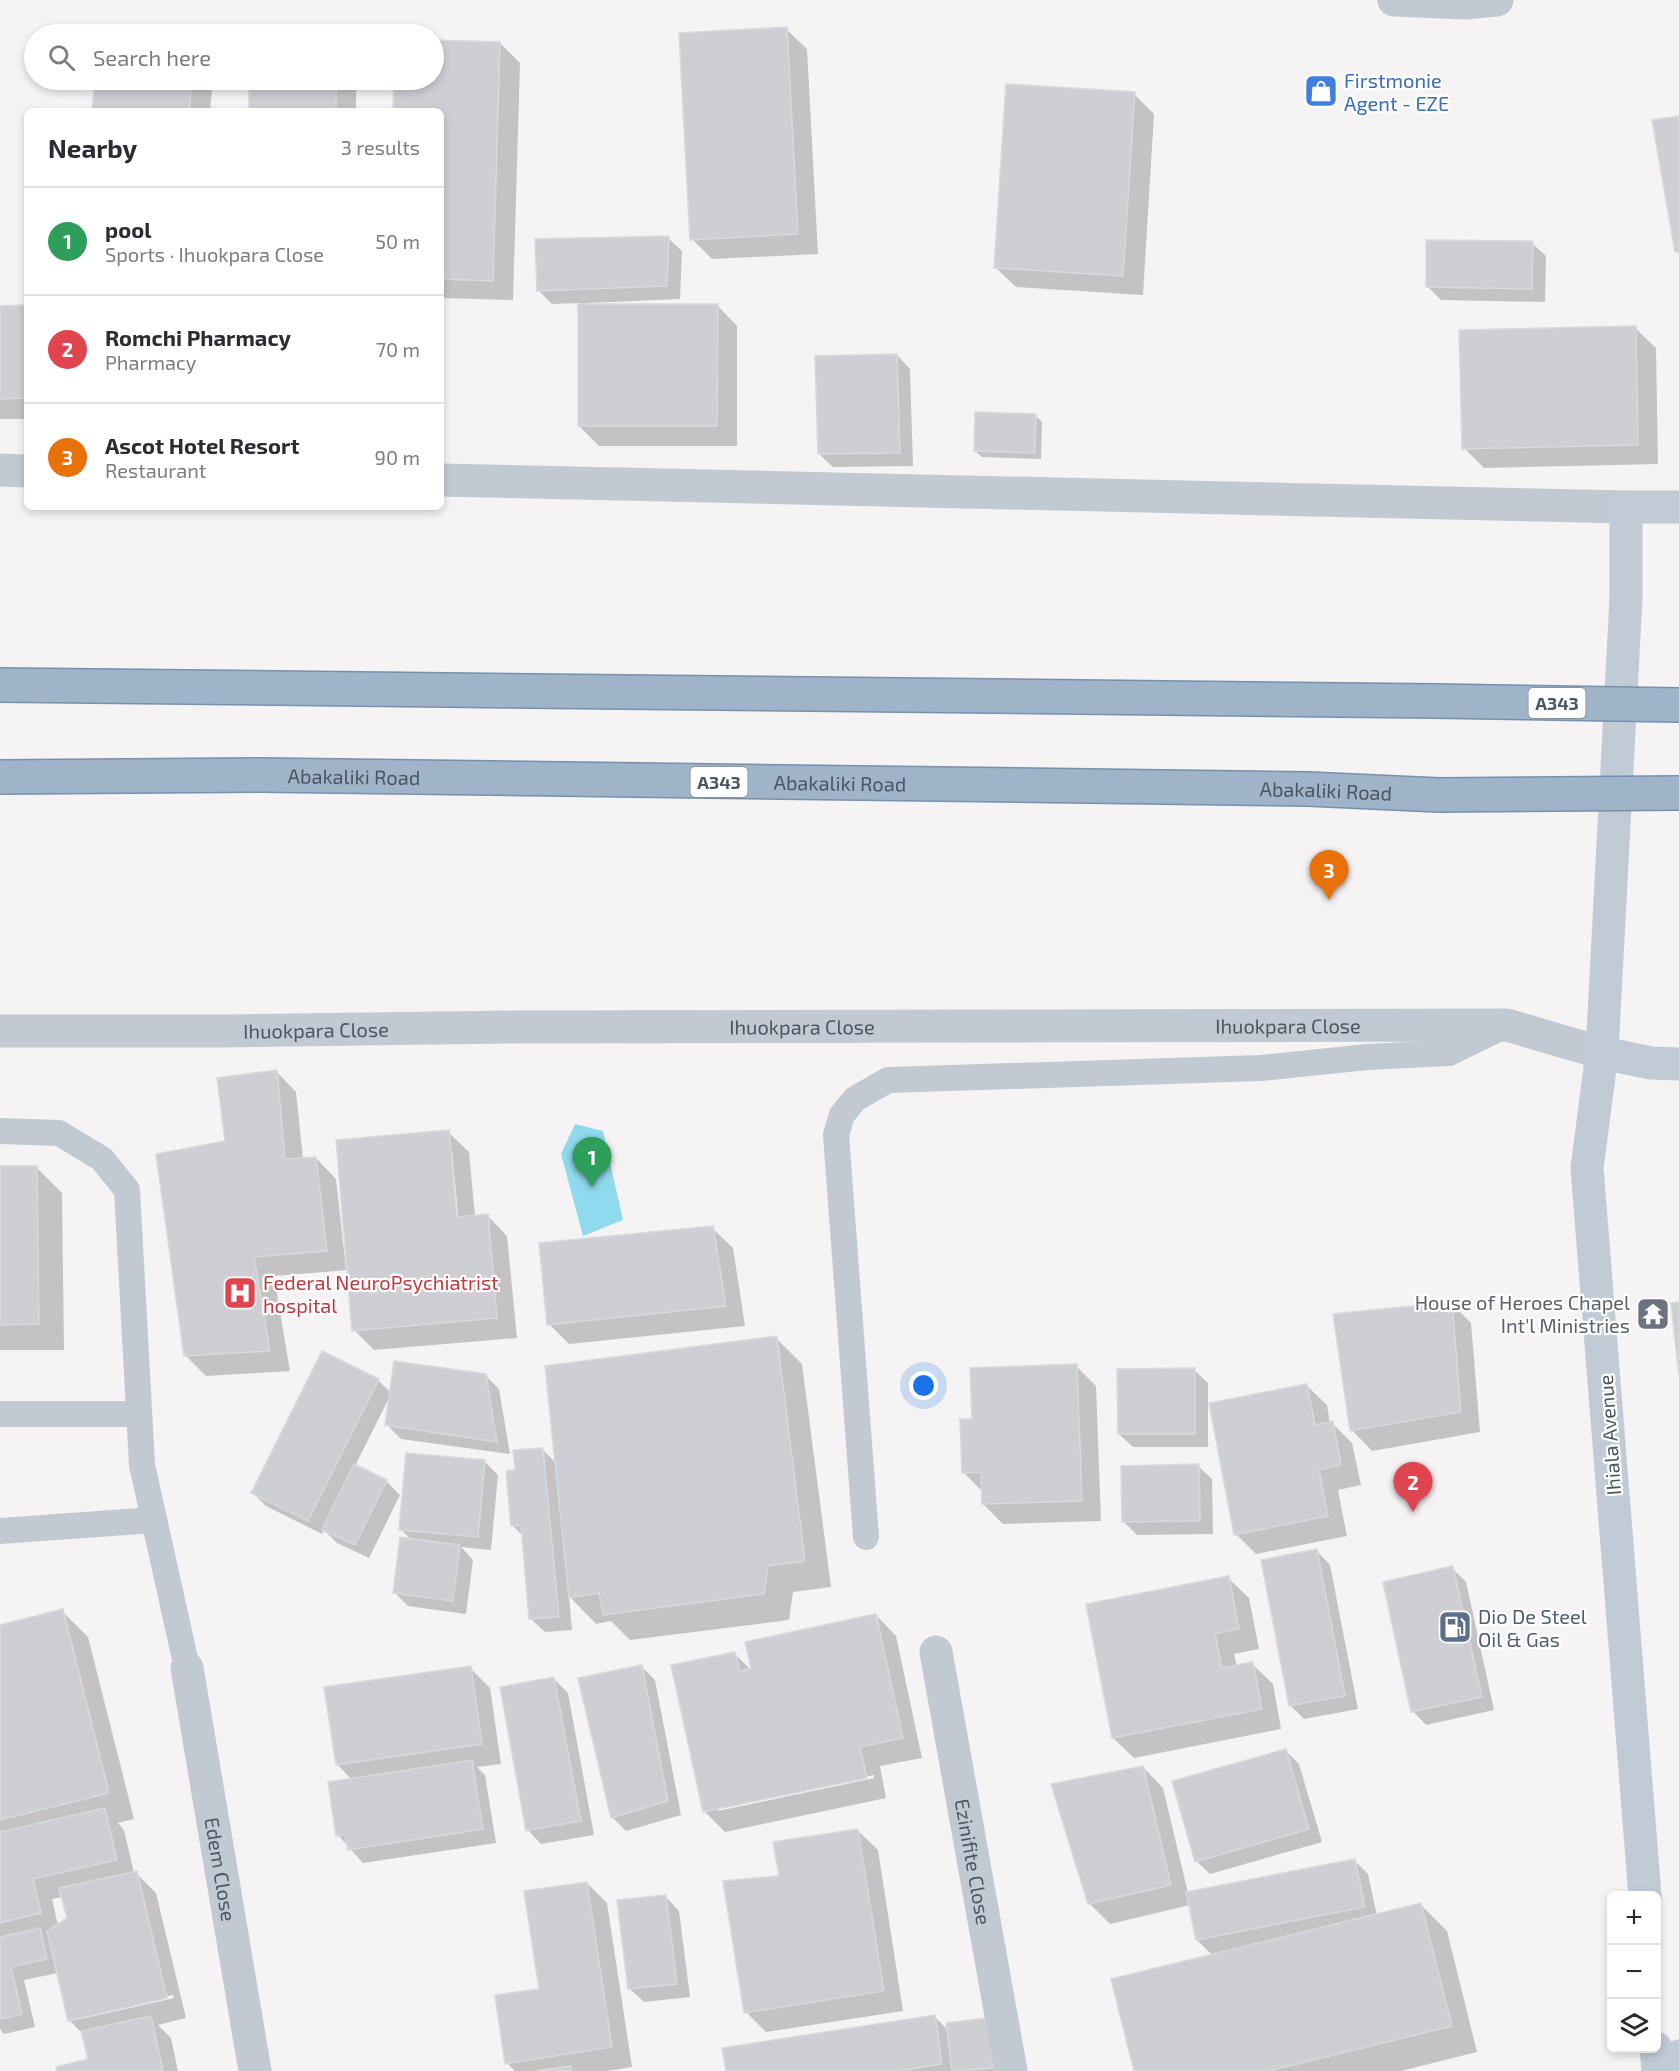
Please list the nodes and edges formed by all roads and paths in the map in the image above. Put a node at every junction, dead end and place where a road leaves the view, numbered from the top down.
1 (1394, 0) edge
2 (1497, 0) edge
3 (0, 470) edge
4 (24, 471) edge
5 (444, 480) edge
6 (1626, 507) junction
7 (1679, 507) edge
8 (0, 685) edge
9 (1679, 705) edge
10 (0, 777) edge
11 (1679, 794) edge
12 (1507, 1025) junction
13 (0, 1031) edge
14 (1602, 1053) junction
15 (1679, 1064) edge
16 (0, 1131) edge
17 (0, 1414) edge
18 (139, 1414) junction
19 (154, 1520) junction
20 (0, 1531) edge
21 (866, 1537) dead end
22 (936, 1652) dead end
23 (187, 1668) joint
24 (1645, 1891) edge
25 (255, 2071) edge
26 (1011, 2071) edge

1 - 2 street
3 - 4 street
5 - 6 street
6 - 7 main road
6 - 14 main road, Ihiala Avenue
8 - 9 highway, A343, bridge
10 - 11 highway, Abakaliki Road / A343, bridge
12 - 13 street, Ihuokpara Close
12 - 14 street, Ihuokpara Close
12 - 21 lane
14 - 15 main road
14 - 24 main road, Ihiala Avenue
16 - 18 lane
17 - 18 lane
18 - 19 lane
19 - 20 lane
19 - 23 lane
22 - 26 street, Ezinifite Close
23 - 25 street, Edem Close

